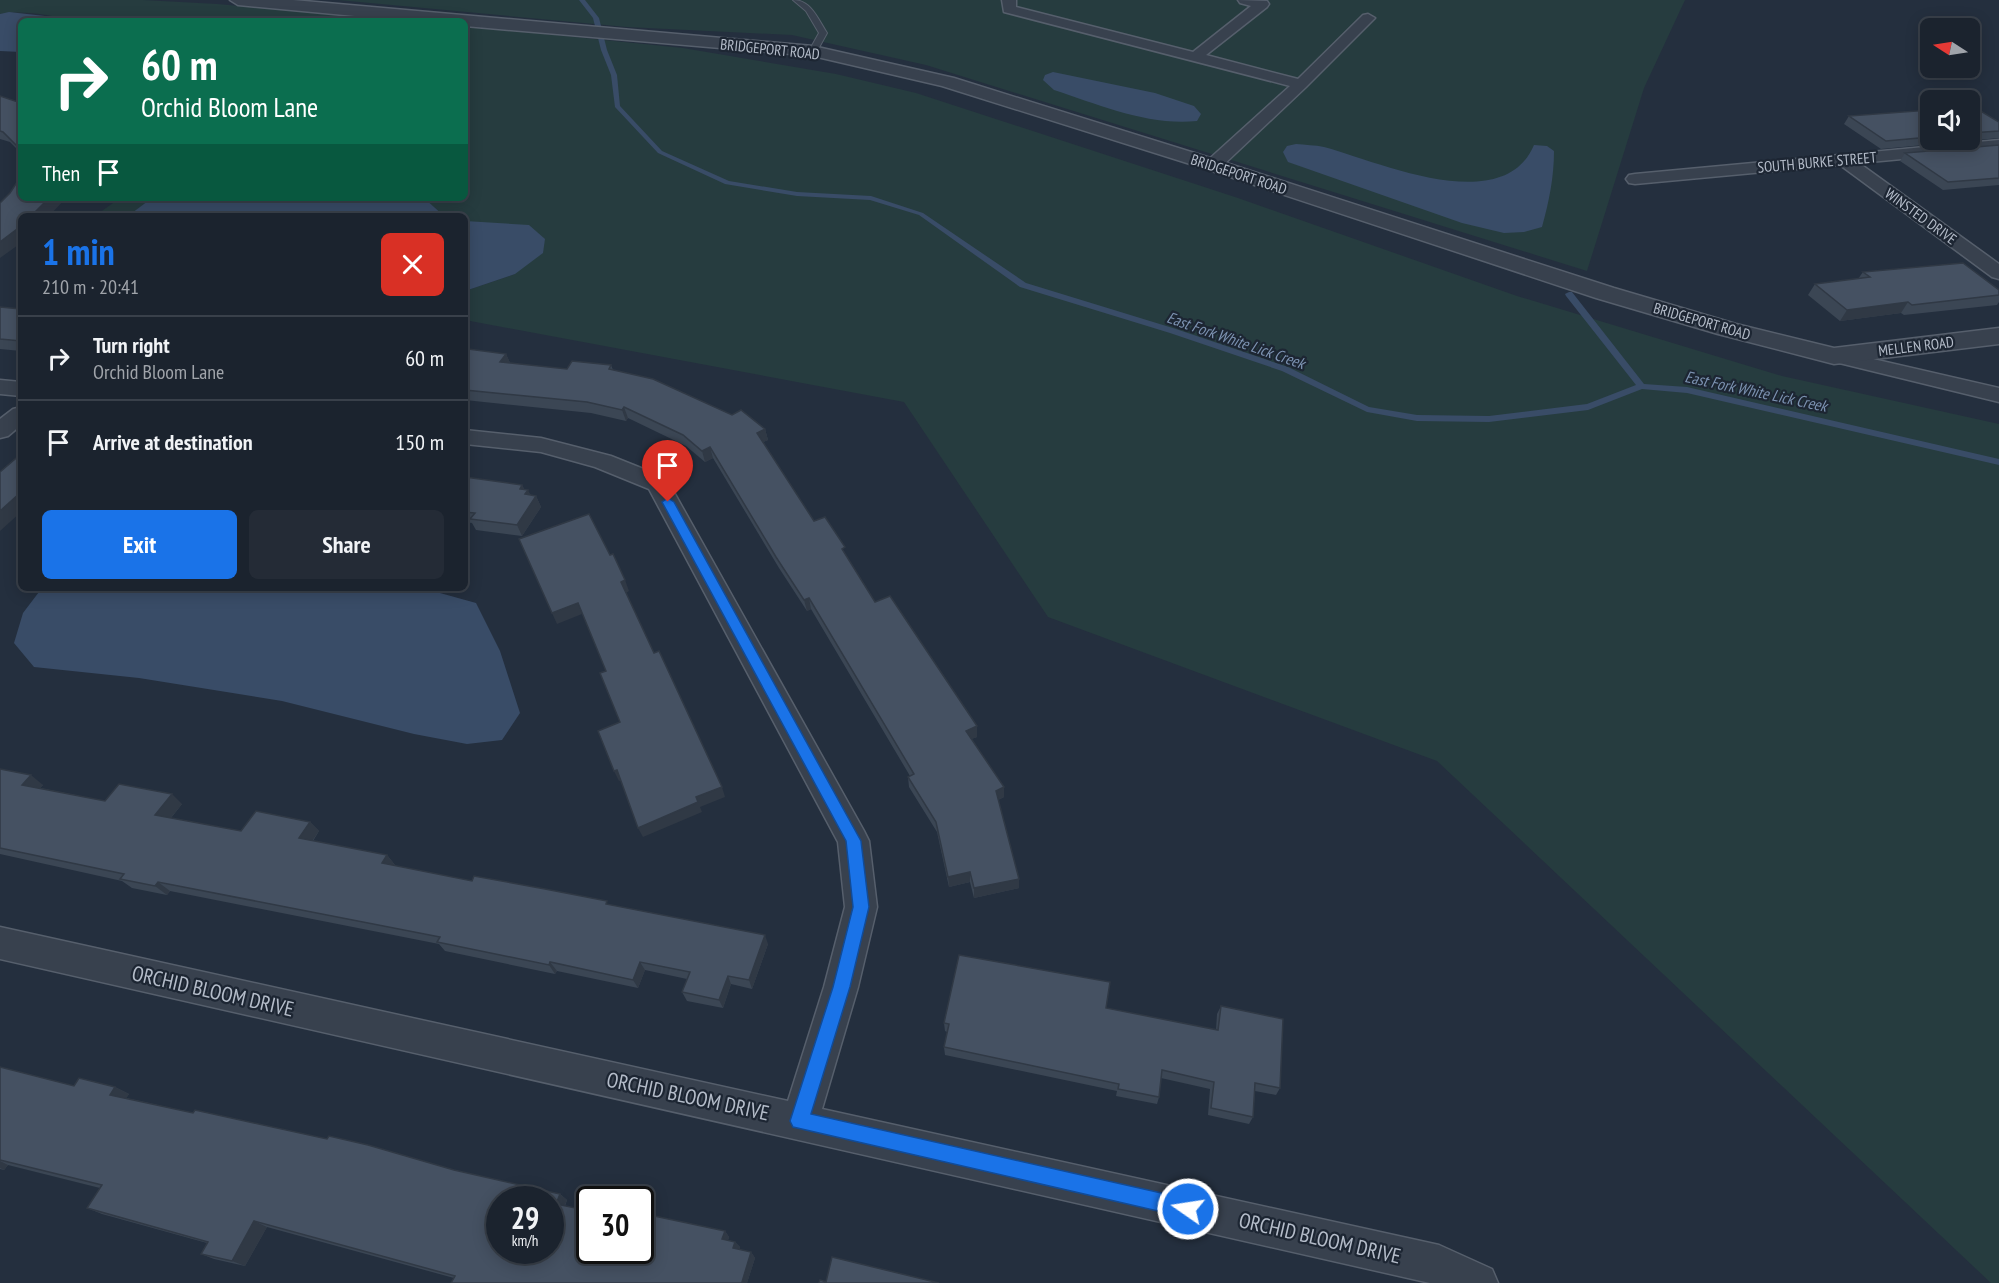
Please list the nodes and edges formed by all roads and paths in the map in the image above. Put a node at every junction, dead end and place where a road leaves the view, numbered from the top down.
1 (238, 0) edge
2 (796, 0) edge
3 (1009, 0) edge
4 (1245, 0) edge
5 (433, 18) edge
6 (1368, 18) dead end
7 (468, 21) edge
8 (813, 51) junction
9 (1195, 57) junction
10 (1301, 84) junction
11 (1999, 145) edge
12 (1844, 160) junction
13 (1213, 165) junction
14 (1635, 179) dead end
15 (1999, 273) edge
16 (1999, 336) edge
17 (1834, 356) junction
18 (0, 387) edge
19 (18, 389) edge
20 (1999, 394) edge
21 (18, 416) edge
22 (0, 431) edge
23 (468, 437) edge
24 (0, 943) edge
25 (800, 1121) junction
26 (1478, 1283) edge

1 - 5 street, BRIDGEPORT ROAD
2 - 8 lane
3 - 9 street
4 - 9 street
6 - 10 street
7 - 8 street, BRIDGEPORT ROAD
8 - 13 street, BRIDGEPORT ROAD
9 - 10 street
10 - 13 street
11 - 12 street, SOUTH BURKE STREET
12 - 14 street, SOUTH BURKE STREET
12 - 15 street, WINSTED DRIVE
13 - 17 street, BRIDGEPORT ROAD
16 - 17 street, MELLEN ROAD
17 - 20 street, BRIDGEPORT ROAD
18 - 19 street
21 - 22 street
23 - 25 street
24 - 25 street, ORCHID BLOOM DRIVE
25 - 26 street, ORCHID BLOOM DRIVE

